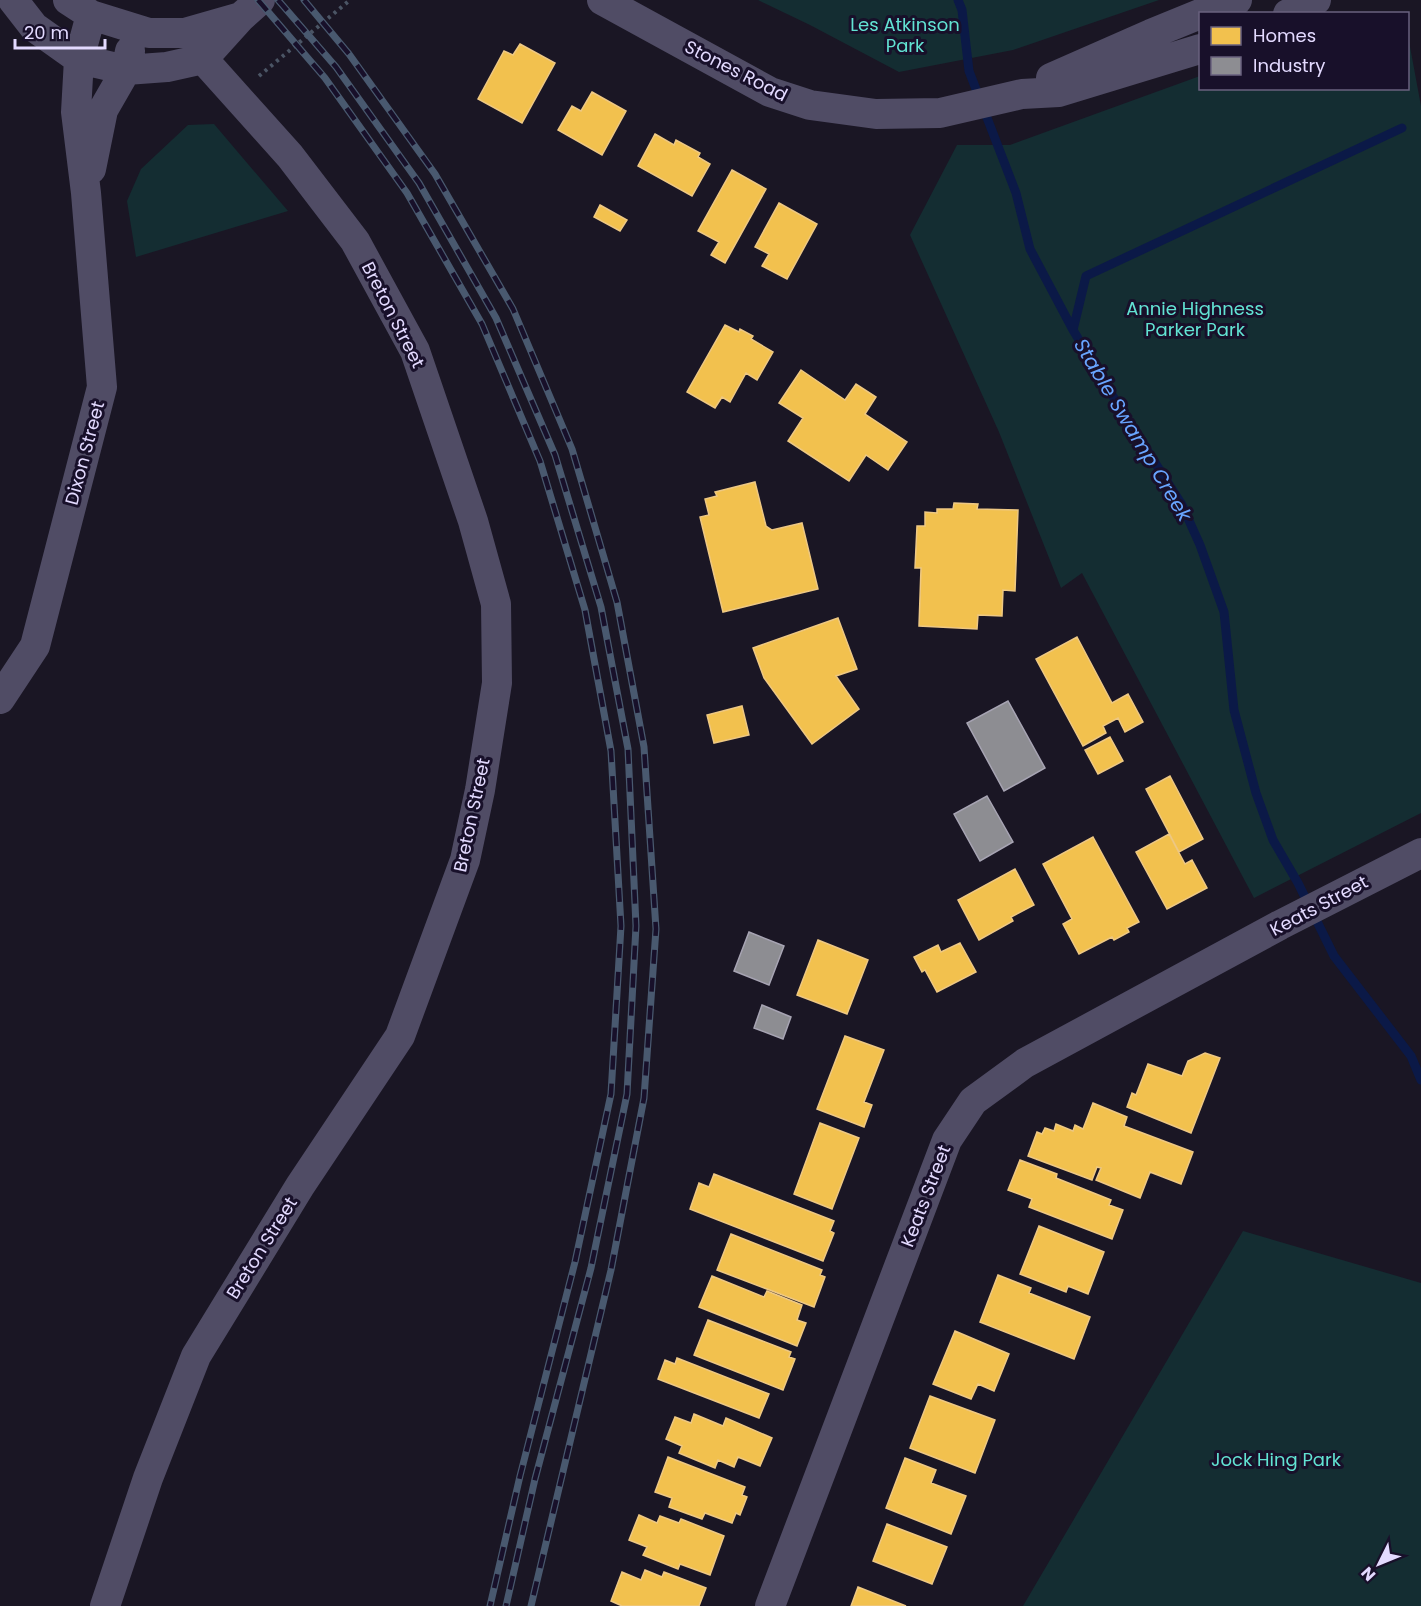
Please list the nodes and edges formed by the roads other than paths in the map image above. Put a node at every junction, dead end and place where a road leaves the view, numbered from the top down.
1 (13, 0) edge
2 (602, 0) edge
3 (1236, 0) edge
4 (1316, 0) edge
5 (80, 8) edge
6 (250, 9) edge
7 (1207, 12) edge
8 (1292, 12) edge
9 (1199, 15) edge
10 (135, 28) junction
11 (1199, 49) edge
12 (79, 58) junction
13 (203, 59) junction
14 (126, 70) junction
15 (1022, 94) junction
16 (86, 193) junction
17 (0, 699) edge
18 (1421, 853) edge
19 (105, 1606) edge
20 (770, 1606) edge

1 - 12 street
2 - 15 street, Stones Road
3 - 7 street, Stones Road
4 - 8 street
5 - 10 street, Dixon Street
5 - 12 street, Dixon Street
6 - 10 street
6 - 13 street
9 - 15 street, Stones Road
10 - 14 street, Dixon Street
11 - 15 street, Stones Road
12 - 14 street
12 - 16 street, Dixon Street
13 - 14 street
13 - 19 street, Breton Street
14 - 16 street, Dixon Street
16 - 17 street, Dixon Street
18 - 20 street, Keats Street

